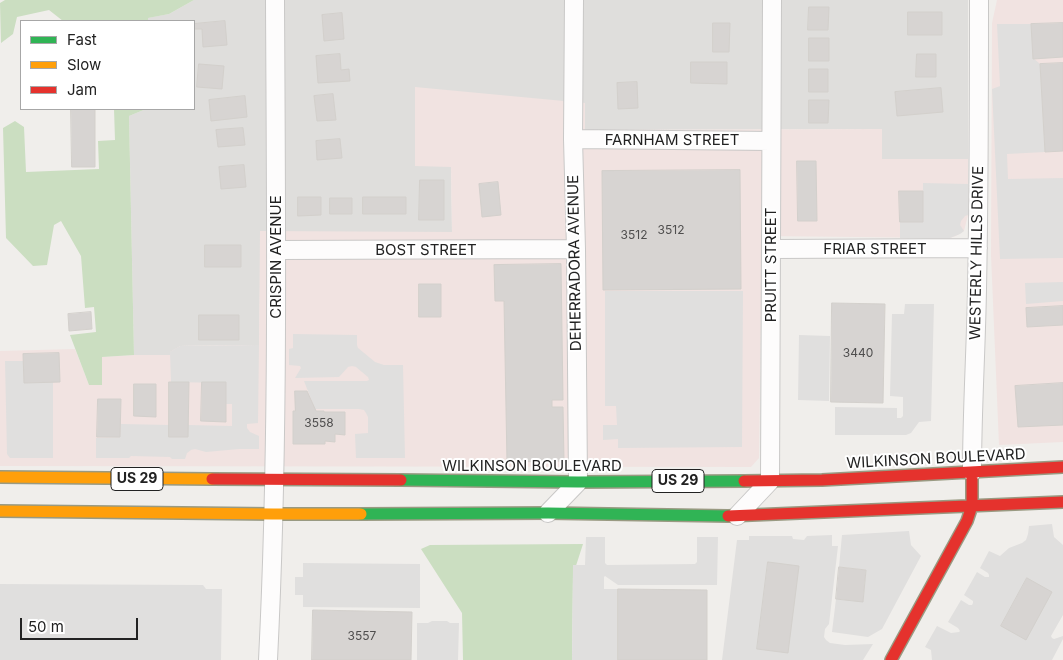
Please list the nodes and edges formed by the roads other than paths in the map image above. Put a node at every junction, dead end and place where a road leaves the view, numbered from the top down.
1 (275, 0) edge
2 (574, 0) edge
3 (772, 0) edge
4 (979, 0) edge
5 (573, 139) junction
6 (772, 141) junction
7 (978, 248) junction
8 (576, 249) junction
9 (772, 249) junction
10 (276, 250) junction
11 (1063, 467) edge
12 (972, 472) junction
13 (0, 477) edge
14 (274, 480) junction
15 (578, 482) junction
16 (770, 482) junction
17 (1063, 502) edge
18 (972, 506) junction
19 (0, 511) edge
20 (273, 514) junction
21 (548, 514) junction
22 (737, 516) junction
23 (268, 660) edge
24 (891, 660) edge

1 - 10 street, CRISPIN AVENUE
2 - 5 street, DEHERRADORA AVENUE
3 - 6 street, PRUITT STREET
4 - 7 street, WESTERLY HILLS DRIVE
5 - 6 street, FARNHAM STREET
5 - 8 street, DEHERRADORA AVENUE
6 - 9 street, PRUITT STREET
7 - 9 street, FRIAR STREET
7 - 12 street, WESTERLY HILLS DRIVE
8 - 10 street, BOST STREET
8 - 15 street, DEHERRADORA AVENUE
9 - 16 street, PRUITT STREET
10 - 14 street, CRISPIN AVENUE
11 - 12 main road, WILKINSON BOULEVARD / US 29
12 - 16 main road, WILKINSON BOULEVARD / US 29
12 - 18 main road, WESTERLY HILLS DRIVE
13 - 14 main road, WILKINSON BOULEVARD / US 29
14 - 15 main road, WILKINSON BOULEVARD / US 29
14 - 20 street, CRISPIN AVENUE
15 - 16 main road, WILKINSON BOULEVARD / US 29
15 - 21 street
16 - 22 street
17 - 18 main road, US 29
18 - 22 main road, US 29
18 - 24 main road
19 - 20 main road, US 29
20 - 21 main road, US 29
20 - 23 street, CRISPIN AVENUE
21 - 22 main road, US 29

